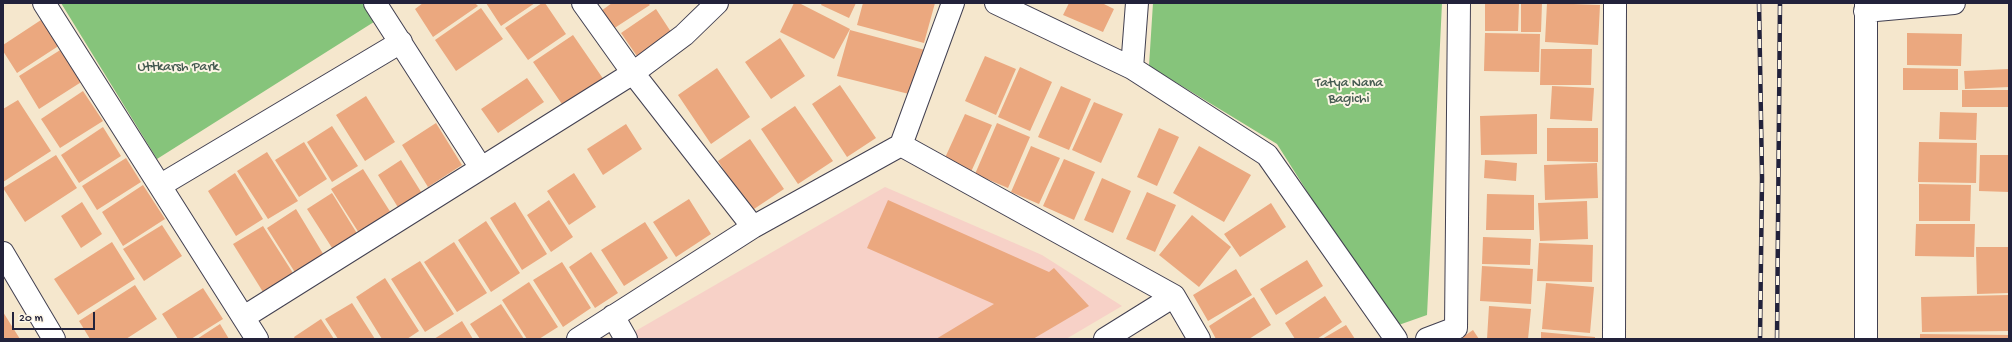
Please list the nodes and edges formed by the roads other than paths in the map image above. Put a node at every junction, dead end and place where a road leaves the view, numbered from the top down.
1 (44, 3) edge
2 (375, 3) edge
3 (583, 3) edge
4 (717, 3) edge
5 (953, 3) edge
6 (996, 3) edge
7 (1137, 3) edge
8 (1459, 3) edge
9 (1615, 3) edge
10 (1954, 3) edge
11 (1865, 7) edge
12 (401, 42) junction
13 (1132, 68) junction
14 (633, 73) junction
15 (901, 145) junction
16 (482, 168) junction
17 (161, 185) junction
18 (753, 227) junction
19 (3, 253) edge
20 (1174, 296) junction
21 (613, 316) junction
22 (244, 317) junction
23 (54, 339) edge
24 (257, 339) edge
25 (578, 339) edge
26 (626, 339) edge
27 (1105, 339) edge
28 (1199, 339) edge
29 (1396, 339) edge
30 (1427, 339) edge
31 (1614, 339) edge
32 (1866, 339) edge

1 - 17 street
2 - 12 street
3 - 14 street
4 - 14 street
5 - 15 street
6 - 13 street
7 - 13 street
8 - 30 street
9 - 31 street
10 - 11 street
11 - 32 street
12 - 16 street
12 - 17 street
13 - 29 street
14 - 16 street
14 - 18 street
15 - 18 street
15 - 20 street
16 - 22 street
17 - 22 street
18 - 21 street
19 - 23 street
20 - 27 street
20 - 28 street
21 - 25 street
21 - 26 street
22 - 24 street

